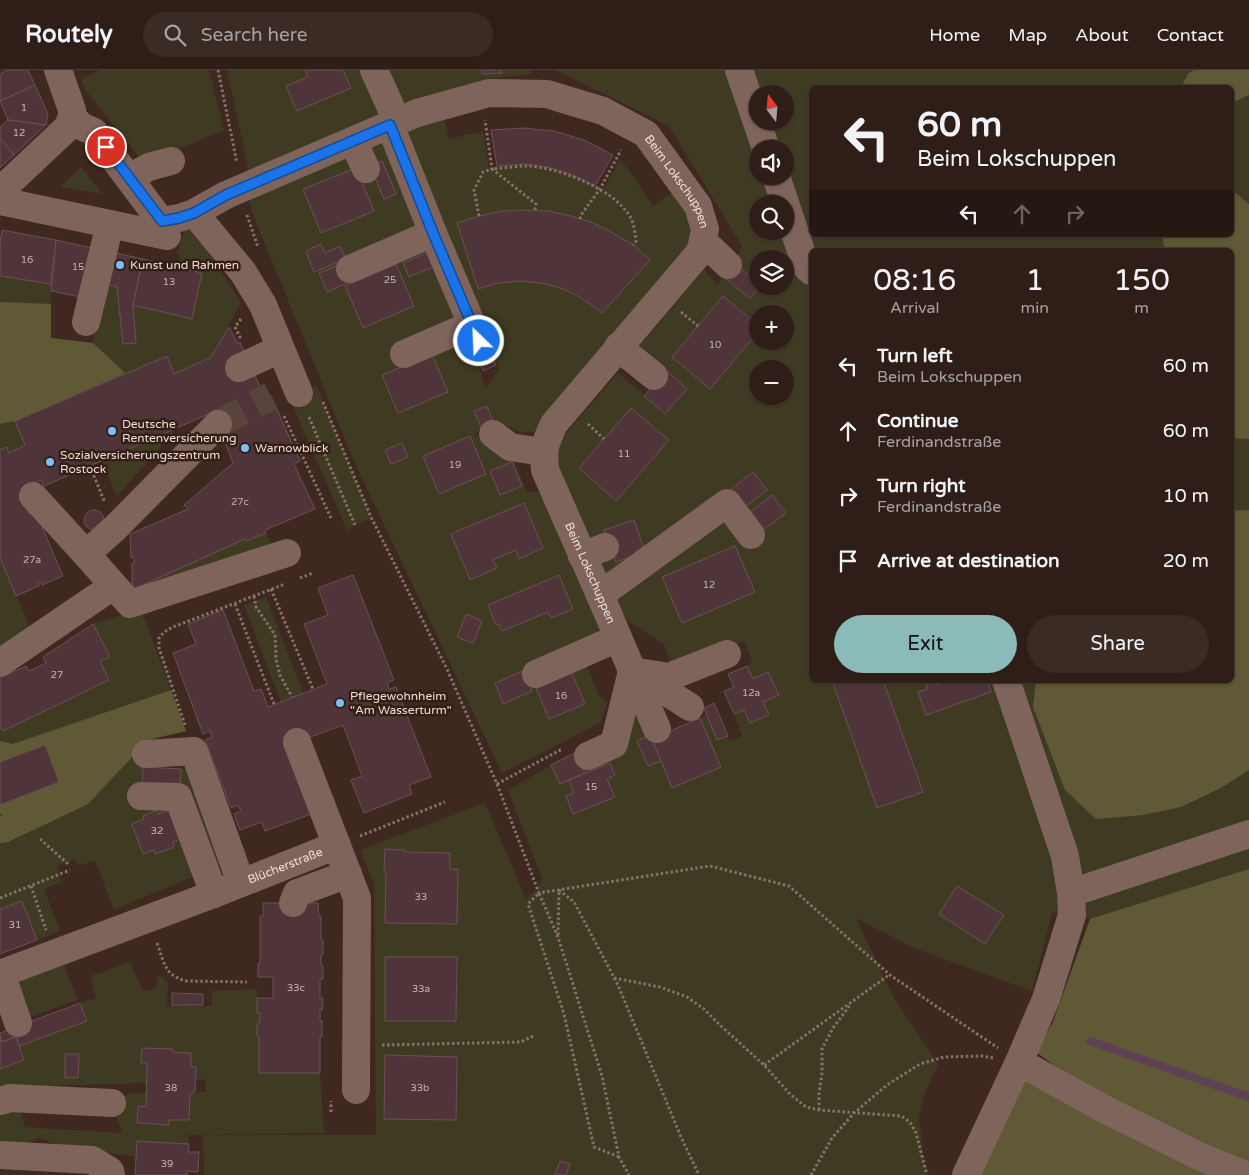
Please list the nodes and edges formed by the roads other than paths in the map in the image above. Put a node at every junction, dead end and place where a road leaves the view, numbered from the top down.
1 (58, 70) edge
2 (374, 70) edge
3 (739, 70) edge
4 (72, 116) junction
5 (394, 123) junction
6 (763, 140) edge
7 (353, 141) junction
8 (171, 161) dead end
9 (366, 170) dead end
10 (129, 178) junction
11 (779, 185) edge
12 (0, 191) edge
13 (0, 201) edge
14 (151, 207) junction
15 (194, 213) junction
16 (110, 224) junction
17 (433, 233) junction
18 (167, 236) dead end
19 (703, 241) junction
20 (728, 265) dead end
21 (350, 268) dead end
22 (809, 269) edge
23 (86, 322) dead end
24 (618, 347) junction
25 (280, 349) junction
26 (404, 354) dead end
27 (246, 365) road end
28 (654, 376) dead end
29 (300, 399) road end
30 (218, 424) tunnel mouth
31 (493, 434) dead end
32 (543, 452) junction
33 (33, 496) dead end
34 (751, 535) dead end
35 (287, 553) dead end
36 (86, 554) junction
37 (113, 586) junction
38 (600, 595) junction
39 (618, 638) junction
40 (727, 654) dead end
41 (0, 663) edge
42 (632, 670) junction
43 (536, 674) dead end
44 (1007, 683) edge
45 (690, 707) dead end
46 (657, 728) dead end
47 (296, 742) dead end
48 (146, 754) dead end
49 (588, 756) dead end
50 (141, 796) dead end
51 (1249, 834) edge
52 (337, 845) junction
53 (348, 874) junction
54 (242, 882) junction
55 (1071, 893) junction
56 (214, 894) junction
57 (293, 903) dead end
58 (0, 974) edge
59 (18, 1023) dead end
60 (1019, 1062) junction
61 (356, 1090) dead end
62 (0, 1101) edge
63 (112, 1103) dead end
64 (0, 1155) edge
65 (110, 1175) edge
66 (966, 1175) edge
67 (1245, 1175) edge

1 - 4 street
2 - 5 street
3 - 6 street
4 - 10 street
4 - 12 street
5 - 7 street, Beim Lokschuppen
5 - 17 street
5 - 19 street, Beim Lokschuppen
7 - 9 street
7 - 15 street, Beim Lokschuppen
8 - 10 street
10 - 14 street
11 - 22 street
13 - 16 street
14 - 15 street, Beim Lokschuppen
14 - 16 street
15 - 25 street
16 - 18 street
16 - 23 street
17 - 21 street
17 - 26 street
19 - 20 street
19 - 24 street, Beim Lokschuppen
24 - 28 street
24 - 32 street, Beim Lokschuppen
25 - 27 street
25 - 29 street
30 - 36 street
31 - 32 street
32 - 38 street, Beim Lokschuppen
33 - 36 street
34 - 38 street
35 - 37 street
36 - 37 street
37 - 41 street
38 - 39 street, Beim Lokschuppen
39 - 42 street, Beim Lokschuppen
39 - 43 street
40 - 42 street
42 - 45 street
42 - 46 street, Beim Lokschuppen
42 - 49 street
44 - 55 street
47 - 52 street
48 - 54 street
50 - 56 street
51 - 55 street
52 - 53 street, Blücherstraße
52 - 54 street, Blücherstraße
53 - 57 street
53 - 61 street, Blücherstraße
54 - 56 street, Blücherstraße
55 - 60 street
56 - 58 street, Blücherstraße
58 - 59 street
60 - 66 street
60 - 67 street
62 - 63 street
64 - 65 street

